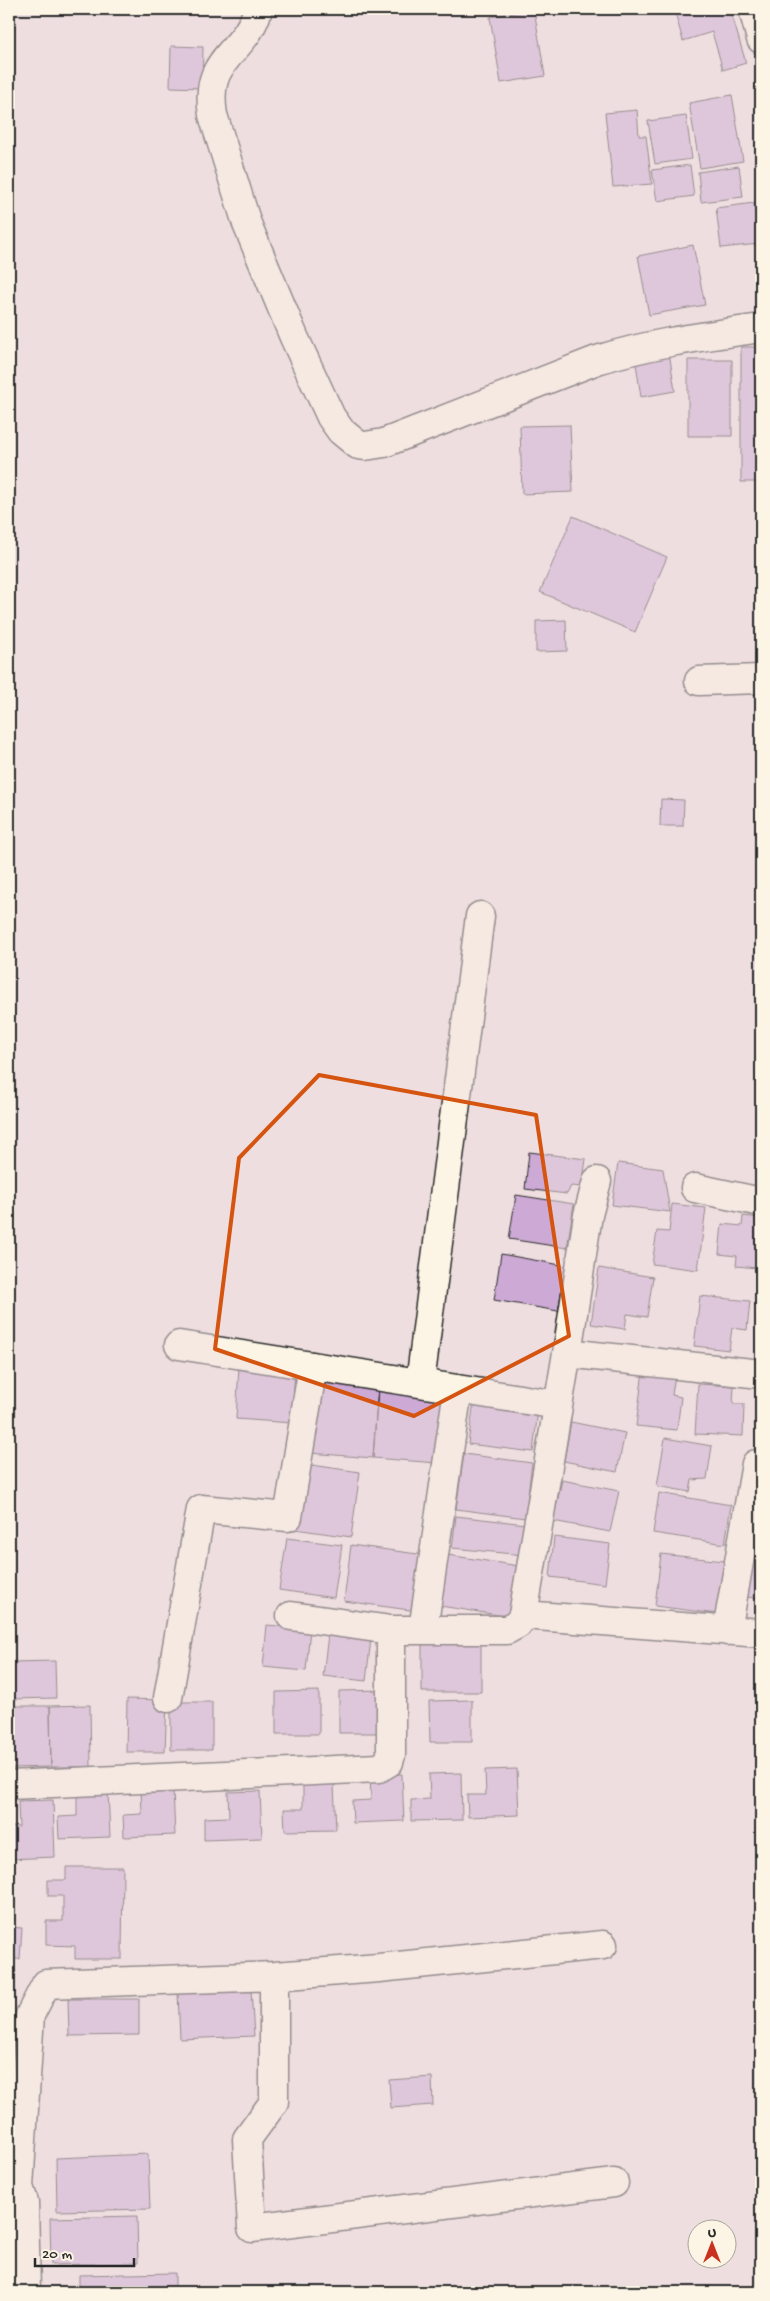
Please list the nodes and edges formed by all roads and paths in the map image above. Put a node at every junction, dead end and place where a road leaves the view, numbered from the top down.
1 (258, 9) edge
2 (753, 9) edge
3 (761, 39) edge
4 (761, 328) edge
5 (761, 679) edge
6 (699, 681) dead end
7 (480, 916) dead end
8 (597, 1181) dead end
9 (696, 1188) dead end
10 (761, 1202) edge
11 (179, 1345) dead end
12 (566, 1353) junction
13 (313, 1366) junction
14 (761, 1374) edge
15 (420, 1383) junction
16 (458, 1389) junction
17 (558, 1405) junction
18 (756, 1464) dead end
19 (523, 1615) junction
20 (290, 1616) dead end
21 (392, 1630) junction
22 (423, 1630) junction
23 (727, 1631) junction
24 (761, 1634) edge
25 (168, 1698) dead end
26 (9, 1785) edge
27 (603, 1945) dead end
28 (274, 1976) junction
29 (614, 2183) dead end
30 (14, 2184) edge
31 (26, 2292) edge

1 - 4 street
2 - 3 street
5 - 6 street
7 - 15 street
8 - 12 street
9 - 10 street
11 - 13 street
12 - 14 street
12 - 17 street
13 - 15 street
13 - 25 street
15 - 16 street
16 - 17 street
16 - 22 street
17 - 19 street
18 - 23 street
19 - 22 street
19 - 23 street
20 - 21 street
21 - 22 street
21 - 26 street
23 - 24 street
27 - 28 street
28 - 29 street
28 - 30 street
30 - 31 street

